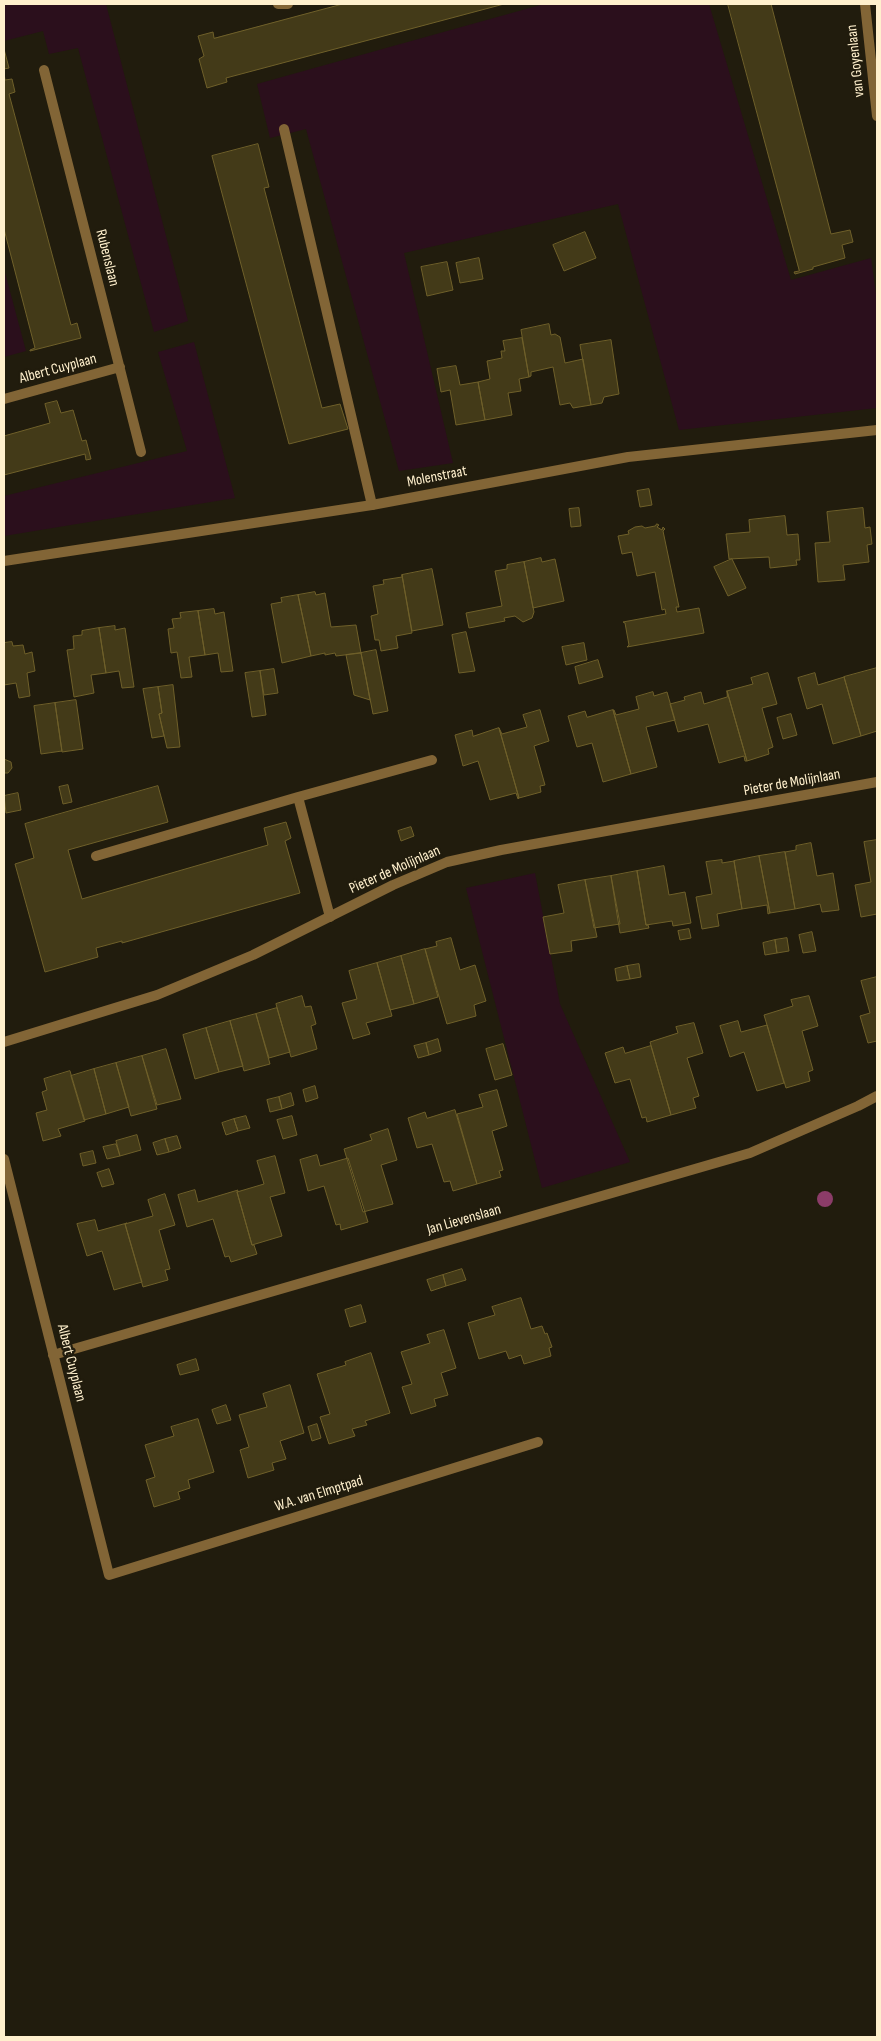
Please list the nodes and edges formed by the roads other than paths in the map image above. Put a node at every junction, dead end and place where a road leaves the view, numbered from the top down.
1 (278, 4) edge
2 (288, 4) edge
3 (865, 4) edge
4 (44, 70) dead end
5 (877, 116) edge
6 (284, 129) dead end
7 (120, 367) junction
8 (4, 399) edge
9 (877, 430) edge
10 (141, 452) dead end
11 (372, 505) junction
12 (4, 561) edge
13 (432, 760) dead end
14 (877, 782) edge
15 (298, 797) junction
16 (96, 856) dead end
17 (330, 917) junction
18 (4, 1042) edge
19 (877, 1096) edge
20 (4, 1159) edge
21 (53, 1355) junction
22 (538, 1442) dead end
23 (109, 1574) joint

1 - 2 street
3 - 5 street, van Goyenlaan
4 - 7 street, Rubenslaan
6 - 11 street
7 - 8 street, Albert Cuyplaan
7 - 10 street, Rubenslaan
9 - 11 street, Molenstraat
11 - 12 street, Molenstraat
13 - 15 street
14 - 17 street, Pieter de Molijnlaan
15 - 16 street
15 - 17 street
17 - 18 street, Pieter de Molijnlaan
19 - 21 street, Jan Lievenslaan
20 - 21 street, Albert Cuyplaan
21 - 23 street, Albert Cuyplaan
22 - 23 street, W.A. van Elmptpad

